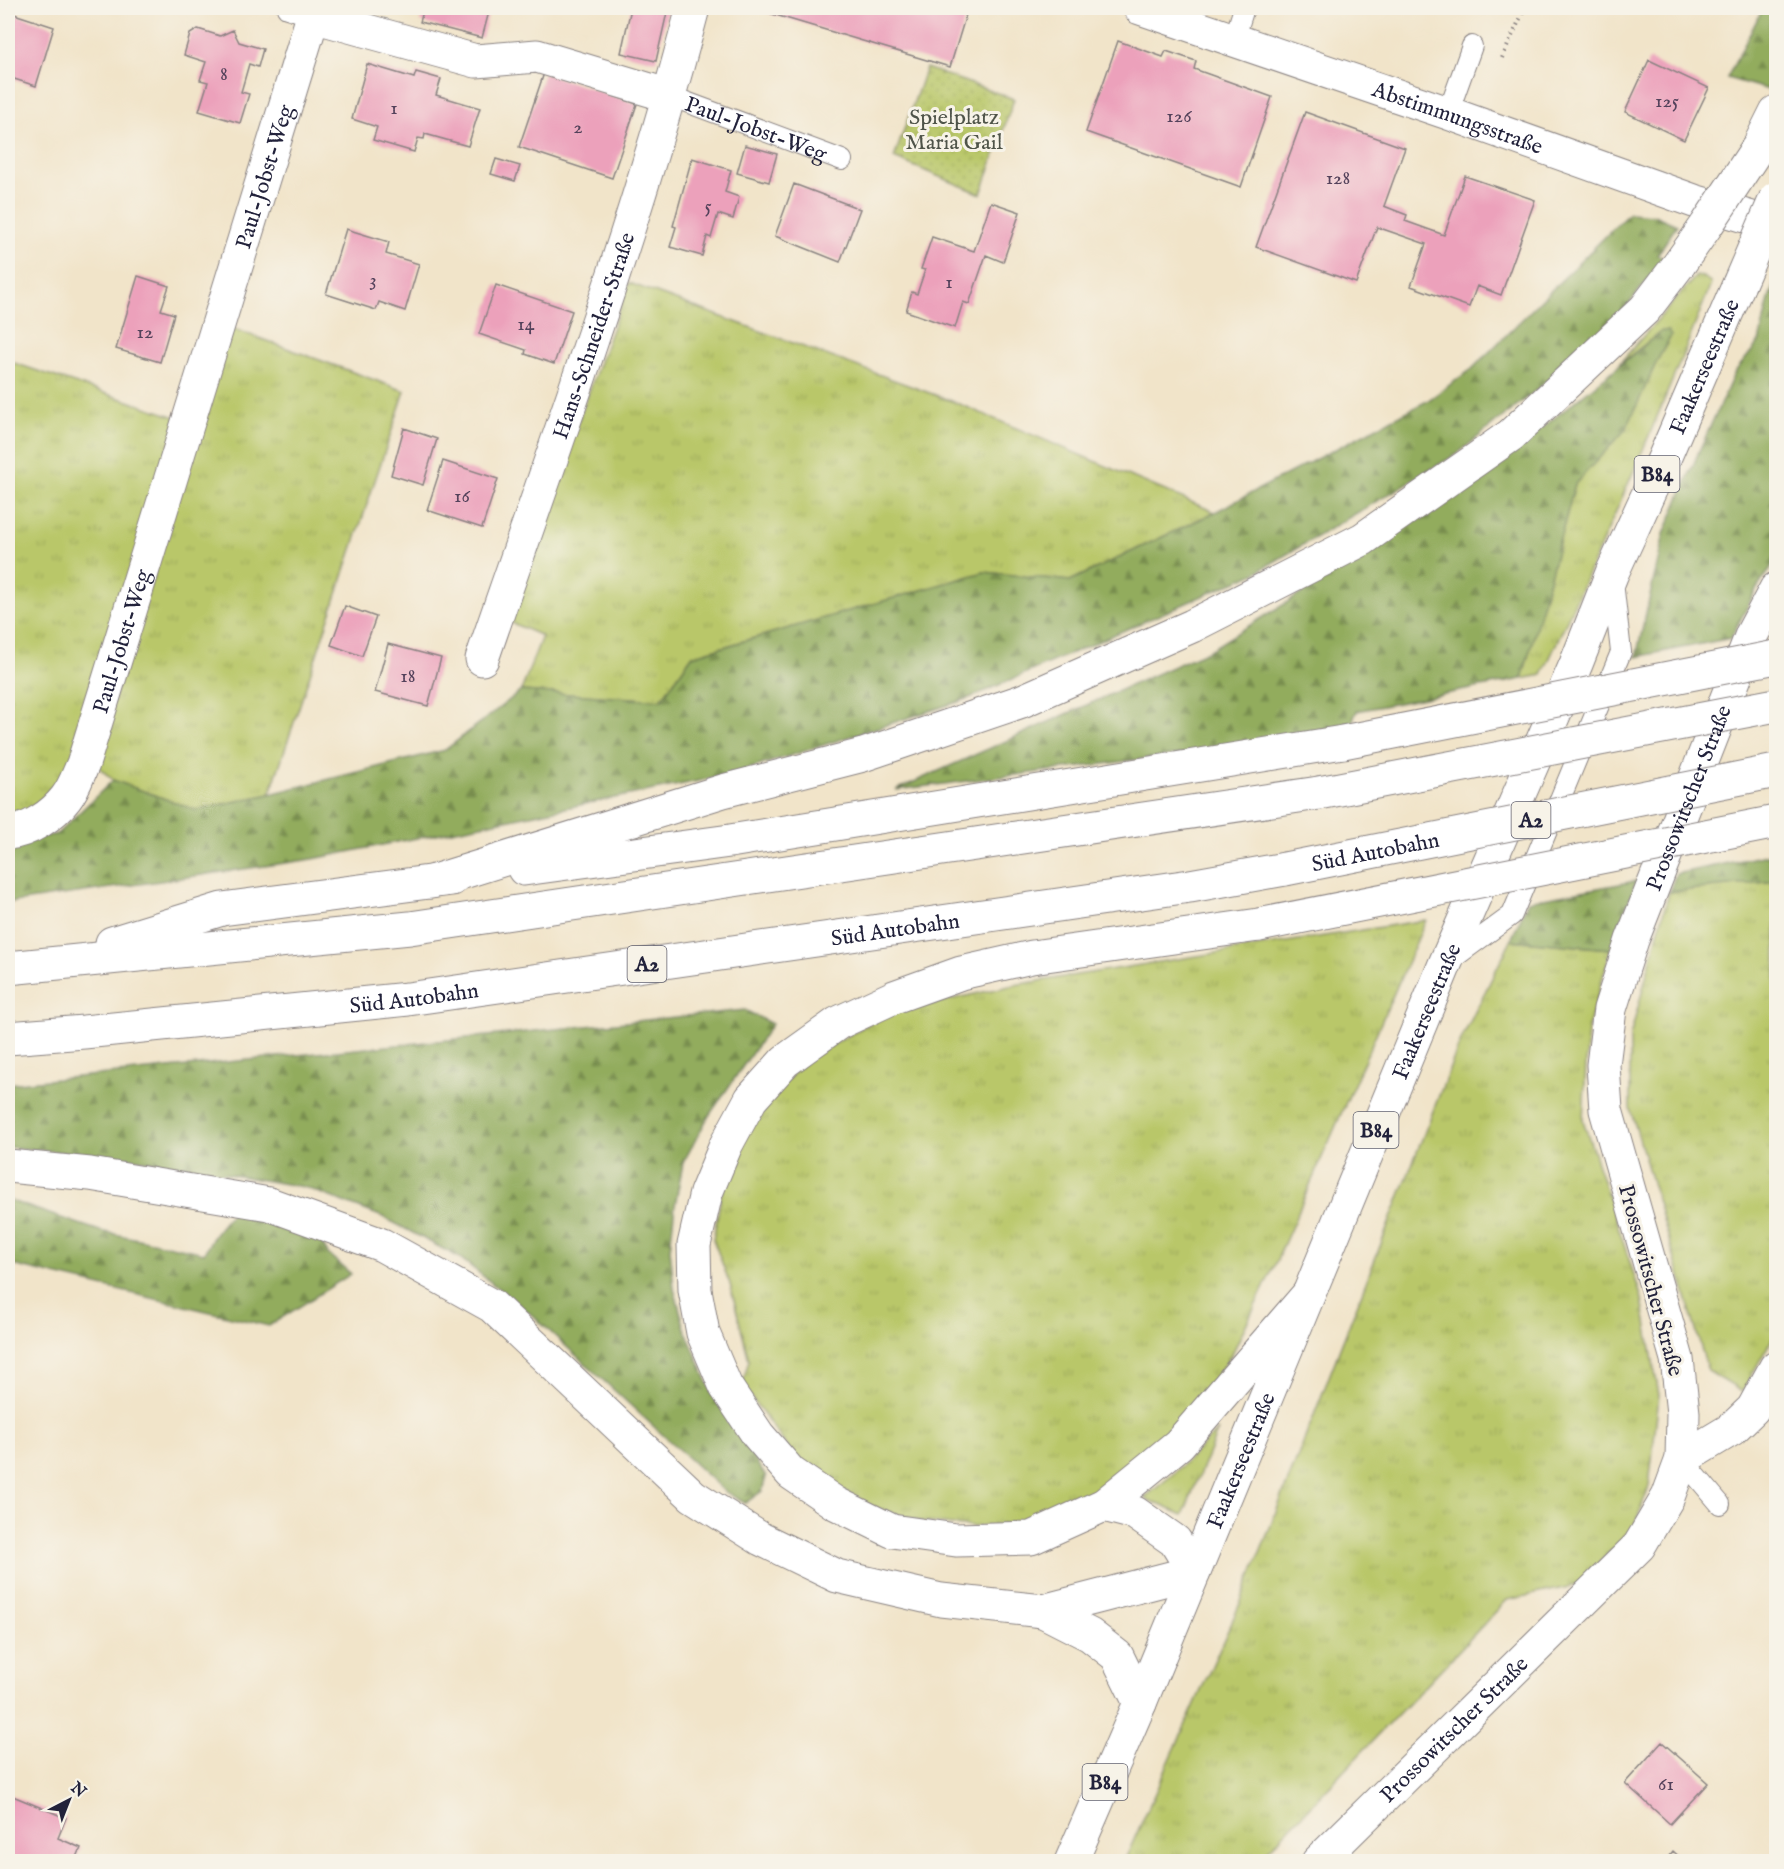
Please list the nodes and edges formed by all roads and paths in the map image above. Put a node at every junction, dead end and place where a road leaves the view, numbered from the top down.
1 (693, 8) edge
2 (1140, 8) edge
3 (1244, 8) edge
4 (1526, 8) edge
5 (300, 12) edge
6 (1234, 40) junction
7 (1472, 46) dead end
8 (1502, 58) dead end
9 (670, 96) junction
10 (1776, 112) edge
11 (1448, 113) junction
12 (842, 160) dead end
13 (1776, 198) edge
14 (1776, 225) edge
15 (1776, 589) edge
16 (1776, 657) edge
17 (482, 659) dead end
18 (1776, 705) edge
19 (1776, 771) edge
20 (1776, 822) edge
21 (8, 833) edge
22 (431, 882) junction
23 (48, 964) junction
24 (8, 968) edge
25 (8, 1038) edge
26 (8, 1166) edge
27 (1307, 1296) junction
28 (1776, 1367) edge
29 (1682, 1459) junction
30 (1720, 1504) dead end
31 (1104, 1505) junction
32 (1194, 1572) junction
33 (1043, 1611) junction
34 (1140, 1703) junction
35 (1071, 1862) edge
36 (1318, 1862) edge

1 - 9 main road, Hans-Schneider-Straße
2 - 6 main road, Abstimmungsstraße
3 - 6 lane
4 - 8 path
5 - 9 main road, Paul-Jobst-Weg
5 - 21 main road, Paul-Jobst-Weg
6 - 11 main road, Abstimmungsstraße
7 - 11 lane
9 - 12 lane, Paul-Jobst-Weg
9 - 17 main road, Hans-Schneider-Straße
10 - 22 main road, bridge
11 - 14 main road, Abstimmungsstraße
13 - 27 main road, Faakerseestraße / B84, bridge
15 - 29 main road, Prossowitscher Straße
16 - 22 main road, bridge
18 - 23 main road, bridge
19 - 25 main road, Süd Autobahn / A2, bridge
20 - 31 main road, bridge
22 - 23 main road
23 - 24 main road
26 - 33 main road
27 - 31 main road
27 - 32 main road, Faakerseestraße / B84
28 - 29 main road
29 - 30 lane
29 - 36 main road, Prossowitscher Straße
31 - 32 main road
32 - 33 main road
32 - 34 main road, Faakerseestraße / B84
33 - 34 main road
34 - 35 main road, Faakerseestraße / B84

